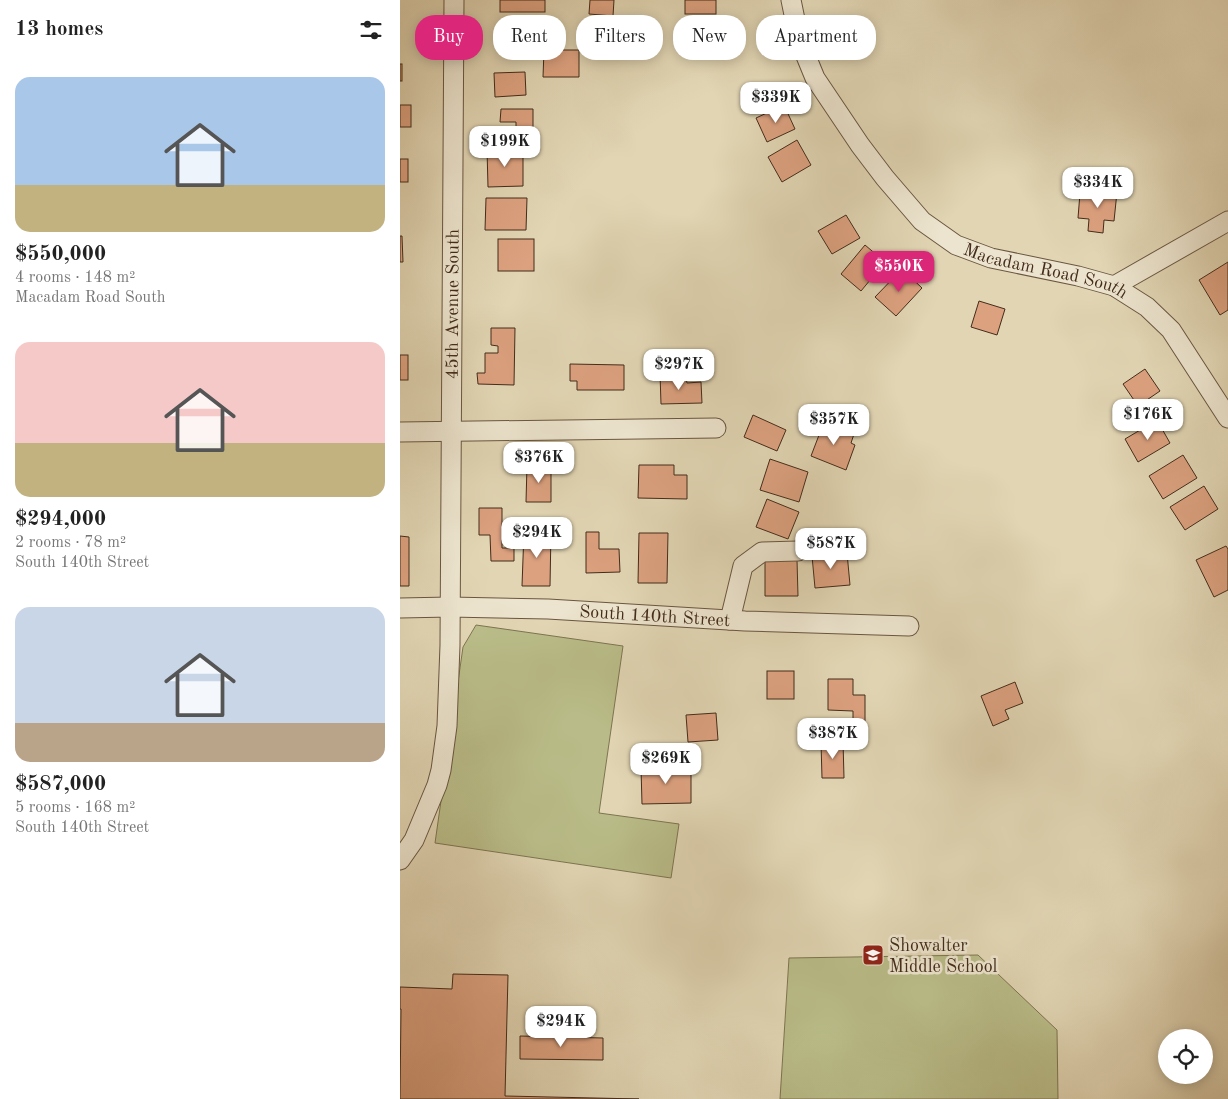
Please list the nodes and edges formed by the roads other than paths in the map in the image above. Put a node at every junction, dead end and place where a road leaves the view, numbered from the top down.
1 (454, 0) edge
2 (791, 0) edge
3 (1228, 221) edge
4 (1114, 286) junction
5 (1228, 418) edge
6 (716, 428) dead end
7 (452, 431) junction
8 (400, 432) edge
9 (798, 550) dead end
10 (450, 607) junction
11 (400, 608) edge
12 (730, 620) junction
13 (909, 626) dead end
14 (400, 860) edge

1 - 7 street, 45th Avenue South
2 - 4 street, Macadam Road South
3 - 4 street
4 - 5 street, Macadam Road South
6 - 7 street
7 - 8 street
7 - 10 street, 45th Avenue South
9 - 12 street
10 - 11 street, South 140th Street
10 - 12 street, South 140th Street
10 - 14 street, 45th Avenue South
12 - 13 street, South 140th Street

